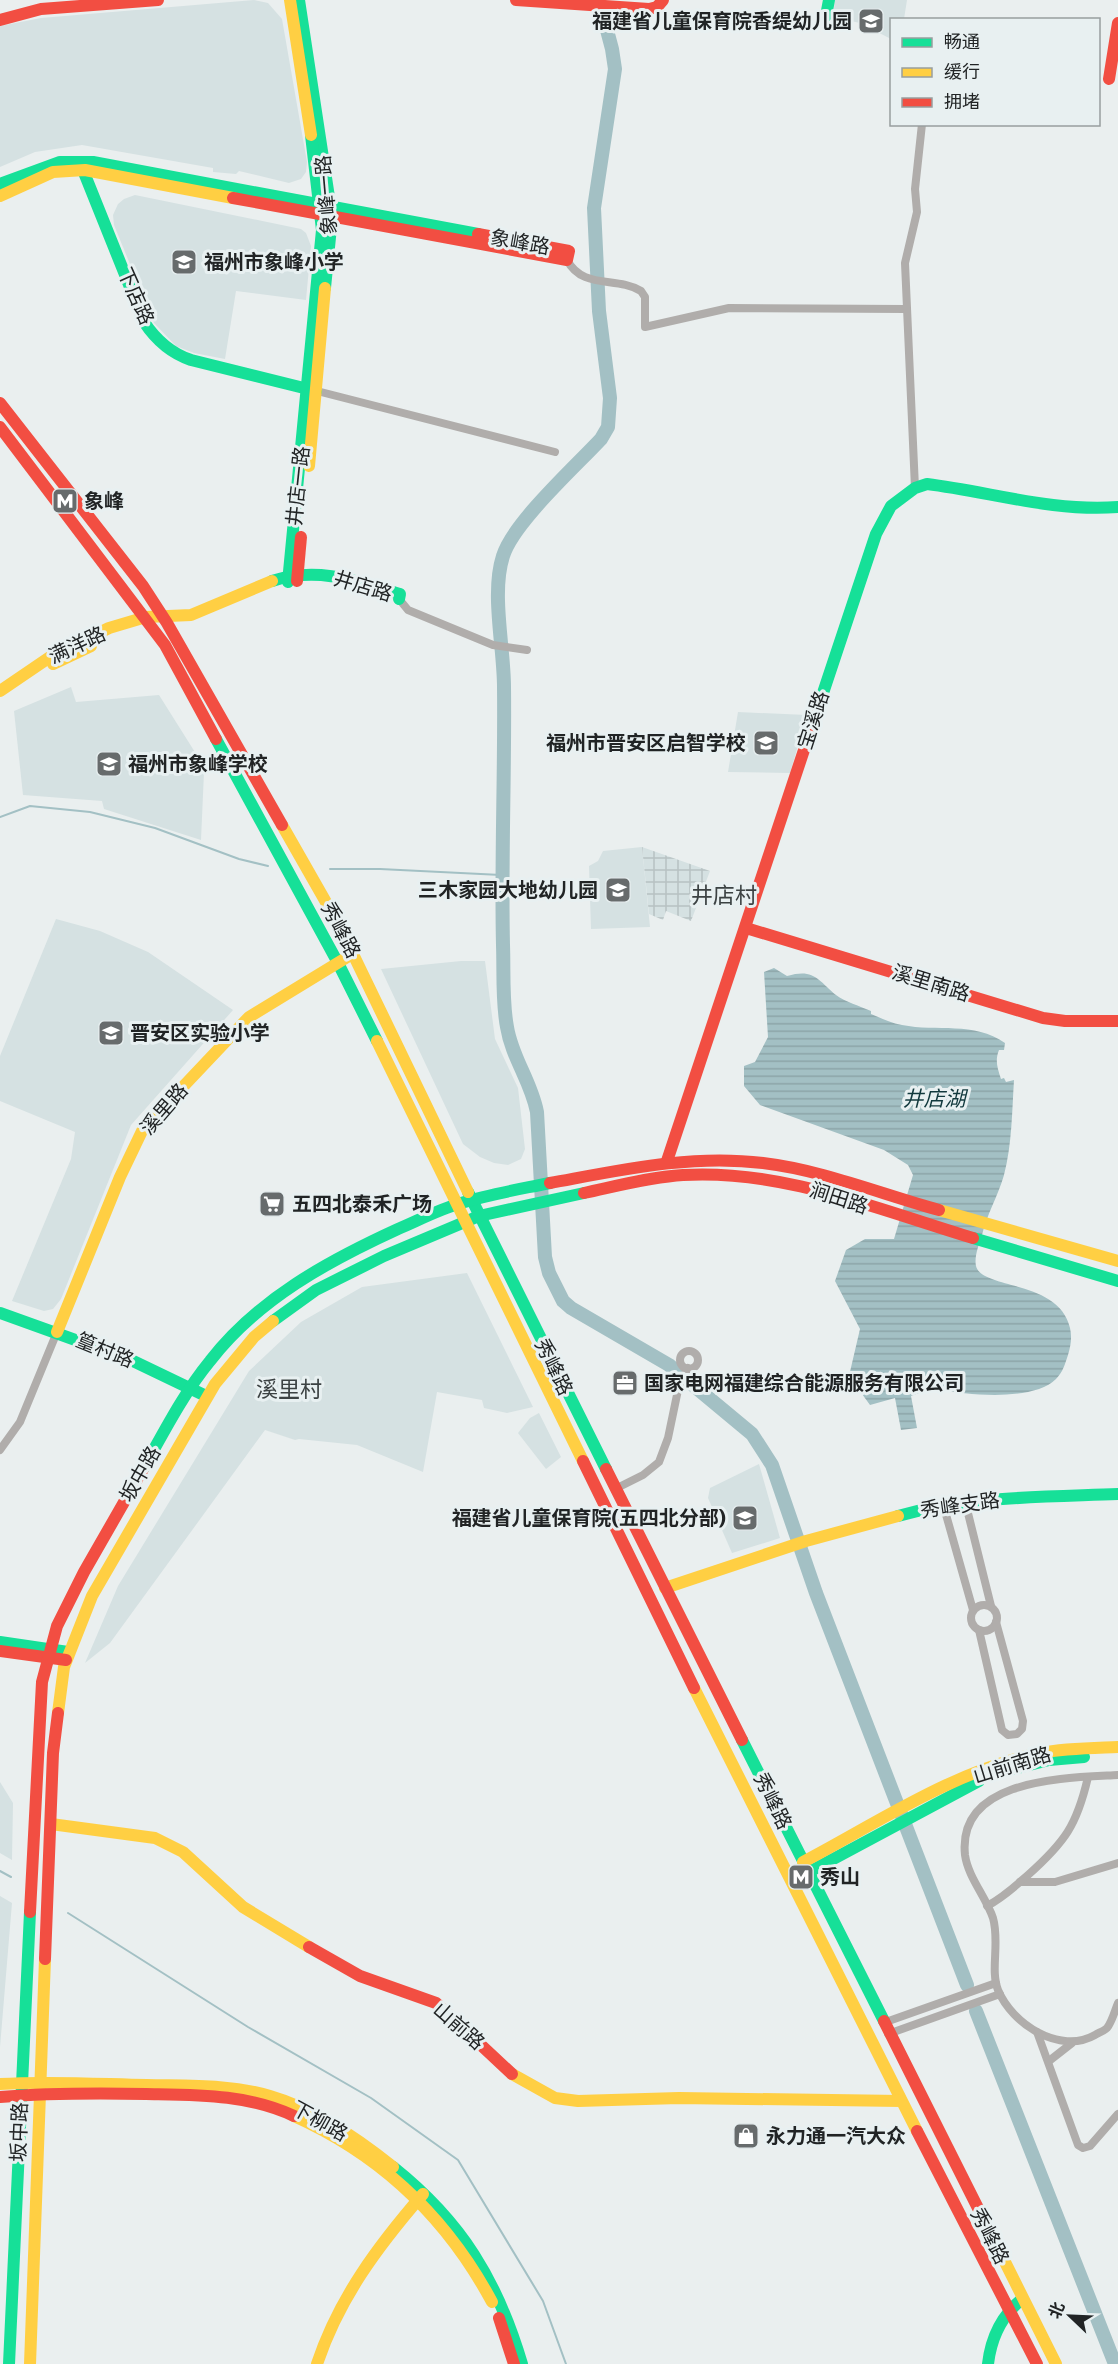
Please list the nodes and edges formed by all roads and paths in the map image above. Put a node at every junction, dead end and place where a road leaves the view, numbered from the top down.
1 (158, 0) edge
2 (290, 0) edge
3 (299, 0) edge
4 (516, 0) edge
5 (652, 0) edge
6 (663, 0) edge
7 (828, 0) edge
8 (636, 8) junction
9 (826, 16) dead end
10 (0, 20) edge
11 (1118, 23) edge
12 (1109, 79) dead end
13 (922, 126) edge
14 (81, 165) junction
15 (0, 184) edge
16 (0, 196) edge
17 (327, 211) junction
18 (567, 260) joint
19 (906, 309) junction
20 (313, 390) junction
21 (0, 403) edge
22 (0, 427) edge
23 (555, 452) dead end
24 (915, 488) junction
25 (1118, 507) edge
26 (293, 579) junction
27 (399, 599) joint
28 (165, 619) junction
29 (148, 620) junction
30 (527, 650) dead end
31 (0, 692) edge
32 (0, 701) edge
33 (746, 928) junction
34 (354, 953) junction
35 (338, 963) junction
36 (1118, 1021) edge
37 (667, 1161) junction
38 (471, 1200) junction
39 (458, 1204) junction
40 (478, 1216) junction
41 (465, 1220) junction
42 (1118, 1262) edge
43 (1118, 1281) edge
44 (0, 1313) edge
45 (57, 1332) junction
46 (688, 1368) dead end
47 (190, 1387) junction
48 (206, 1396) junction
49 (0, 1450) edge
50 (615, 1489) junction
51 (1118, 1494) edge
52 (965, 1501) junction
53 (944, 1504) junction
54 (665, 1588) junction
55 (991, 1606) junction
56 (973, 1610) junction
57 (996, 1622) junction
58 (978, 1630) junction
59 (0, 1642) edge
60 (0, 1651) edge
61 (48, 1652) junction
62 (67, 1656) junction
63 (1118, 1747) edge
64 (1118, 1755) edge
65 (1118, 1775) edge
66 (1088, 1777) junction
67 (913, 1810) junction
68 (51, 1824) junction
69 (1118, 1863) edge
70 (806, 1867) junction
71 (1020, 1882) junction
72 (987, 1906) junction
73 (996, 1983) junction
74 (1000, 1994) junction
75 (1118, 2003) edge
76 (885, 2029) junction
77 (1037, 2032) junction
78 (1072, 2043) junction
79 (1049, 2061) junction
80 (0, 2084) edge
81 (41, 2088) junction
82 (21, 2089) junction
83 (0, 2097) edge
84 (901, 2101) junction
85 (1118, 2114) edge
86 (422, 2196) junction
87 (1024, 2302) junction
88 (1011, 2311) junction
89 (9, 2364) edge
90 (30, 2364) edge
91 (317, 2364) edge
92 (513, 2364) edge
93 (522, 2364) edge
94 (988, 2364) edge
95 (993, 2364) edge
96 (1037, 2364) edge
97 (1056, 2364) edge

1 - 10 main road
2 - 17 main road, 象峰一路
3 - 17 main road, 象峰一路
4 - 8 main road
5 - 8 main road
6 - 8 main road
7 - 9 main road
11 - 12 main road
13 - 19 street
14 - 15 main road, 象峰路
14 - 16 main road, 象峰路
14 - 17 main road, 象峰路
14 - 20 main road, 下店路
17 - 18 main road, 象峰路
17 - 20 main road, 象峰一路
18 - 19 street
19 - 24 street
20 - 23 street
20 - 26 main road, 井店一路
21 - 28 main road, 秀峰路
22 - 29 main road, 秀峰路
24 - 25 main road
24 - 33 main road, 宝溪路
26 - 27 main road, 井店路
26 - 28 main road, 井店路
27 - 30 street
28 - 29 main road, 井店路
28 - 34 main road, 秀峰路
29 - 31 main road, 满洋路
29 - 32 main road, 满洋路
29 - 35 main road, 秀峰路
33 - 36 main road, 溪里南路
33 - 37 main road, 宝溪路
34 - 35 main road, 溪里路
34 - 38 main road, 秀峰路
35 - 39 main road, 秀峰路
35 - 45 main road, 溪里路
37 - 38 main road, 涧田路
37 - 42 main road, 涧田路
38 - 39 main road, 坂中路
38 - 40 main road, 秀峰路
39 - 41 main road, 秀峰路
39 - 47 main road, 坂中路
40 - 41 main road
40 - 43 main road, 涧田路
40 - 50 main road, 秀峰路
41 - 48 main road, 坂中路
41 - 84 main road, 秀峰路
44 - 45 main road, 篁村路
45 - 47 main road, 篁村路
45 - 49 street
46 - 50 street
47 - 48 main road, 篁村路
47 - 61 main road, 坂中路
48 - 62 main road, 坂中路
50 - 54 main road, 秀峰路
51 - 52 main road, 秀峰支路
52 - 53 main road, 秀峰支路
52 - 55 street
53 - 54 main road, 秀峰支路
53 - 56 street
54 - 70 main road, 秀峰路
55 - 56 street
55 - 57 street
56 - 58 street
57 - 58 street
57 - 58 street
59 - 61 main road
60 - 61 main road
61 - 62 main road
61 - 82 main road, 坂中路
62 - 68 main road, 坂中路
63 - 67 main road, 山前南路
64 - 67 main road, 山前南路
65 - 66 street
66 - 71 street
66 - 72 street
67 - 70 main road
68 - 81 main road, 坂中路
68 - 84 main road, 山前路
69 - 71 street
70 - 76 main road, 秀峰路
71 - 72 street
72 - 73 street
73 - 74 street
73 - 76 street
74 - 76 street
74 - 77 street
75 - 78 street
76 - 87 main road, 秀峰路
77 - 78 street
77 - 79 street
78 - 79 street
79 - 85 street
80 - 82 main road, 下柳路
81 - 82 main road, 下柳路
81 - 86 main road, 下柳路
81 - 90 main road, 坂中路
82 - 83 main road, 下柳路
82 - 89 main road, 坂中路
84 - 88 main road, 秀峰路
86 - 91 main road
86 - 92 main road, 下柳路
86 - 93 main road, 下柳路
87 - 88 main road
87 - 97 main road, 秀峰路
88 - 94 main road
88 - 95 main road
88 - 96 main road, 秀峰路

